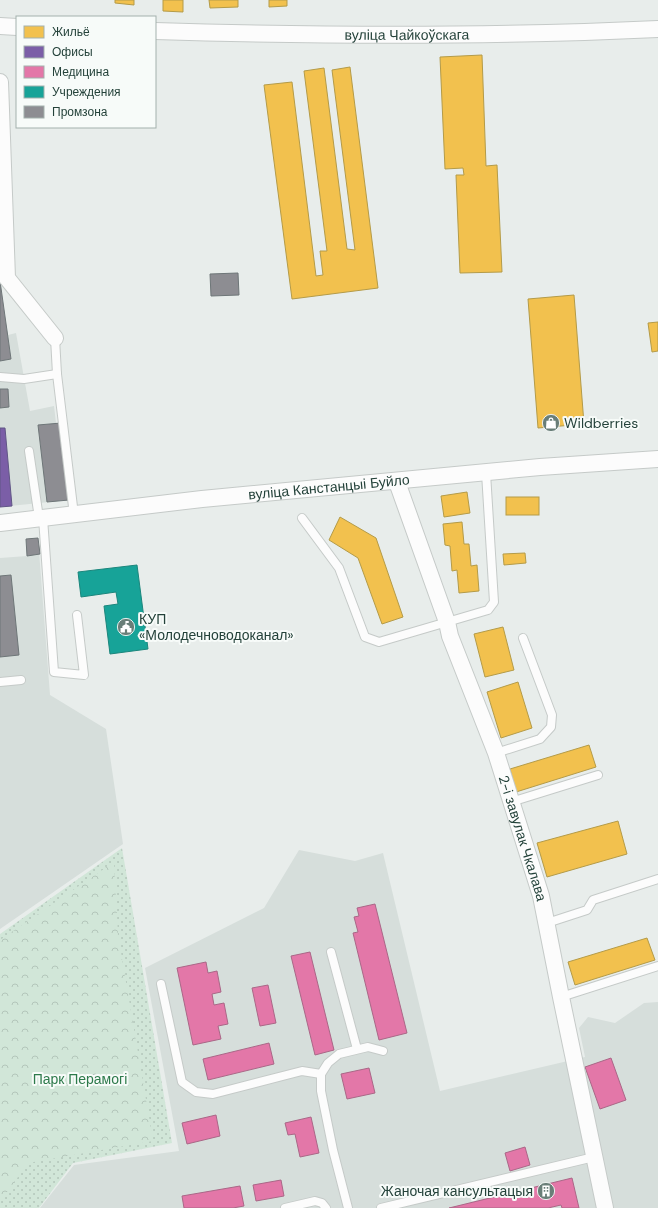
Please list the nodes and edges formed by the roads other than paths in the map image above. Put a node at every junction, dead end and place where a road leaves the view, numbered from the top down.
1 (0, 26) edge
2 (16, 26) edge
3 (658, 30) edge
4 (156, 31) edge
5 (0, 82) edge
6 (2, 208) edge
7 (55, 338) joint
8 (57, 374) junction
9 (0, 377) edge
10 (29, 451) dead end
11 (658, 459) edge
12 (486, 473) junction
13 (397, 482) junction
14 (74, 515) junction
15 (41, 518) junction
16 (302, 518) dead end
17 (0, 523) edge
18 (77, 614) dead end
19 (447, 622) junction
20 (523, 638) dead end
21 (21, 680) dead end
22 (0, 682) edge
23 (496, 753) junction
24 (598, 775) dead end
25 (511, 802) junction
26 (658, 879) edge
27 (547, 923) junction
28 (332, 952) dead end
29 (658, 966) edge
30 (161, 984) dead end
31 (560, 997) junction
32 (357, 1049) junction
33 (383, 1051) dead end
34 (321, 1074) junction
35 (594, 1158) junction
36 (284, 1208) edge
37 (326, 1208) edge
38 (348, 1208) edge
39 (381, 1208) edge
40 (605, 1208) edge

1 - 2 street
3 - 4 street, вуліца Чайкоўскага
5 - 6 street
6 - 7 street
7 - 8 lane
8 - 9 lane
8 - 14 lane
10 - 15 lane
11 - 12 street, вуліца Канстанцыі Буйло
12 - 13 street, вуліца Канстанцыі Буйло
12 - 19 lane
13 - 14 street, вуліца Канстанцыі Буйло
13 - 19 street, 2-і завулак Чкалава
14 - 15 street, вуліца Канстанцыі Буйло
15 - 17 street, вуліца Канстанцыі Буйло
15 - 18 lane
16 - 19 lane
19 - 23 street, 2-і завулак Чкалава
20 - 23 lane
21 - 22 lane
23 - 25 street, 2-і завулак Чкалава
24 - 25 lane
25 - 27 street, 2-і завулак Чкалава
26 - 27 lane
27 - 31 street, 2-і завулак Чкалава
28 - 32 lane
29 - 31 lane
30 - 34 lane
31 - 35 street, 2-і завулак Чкалава
32 - 33 lane
32 - 34 lane
34 - 38 lane
35 - 39 lane
35 - 40 street, 2-і завулак Чкалава
36 - 37 lane

